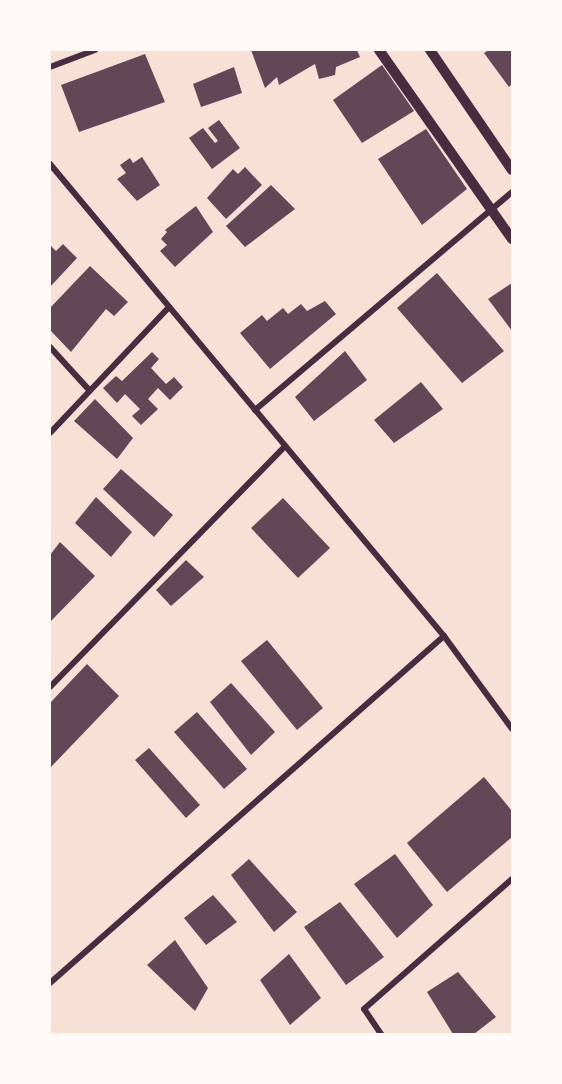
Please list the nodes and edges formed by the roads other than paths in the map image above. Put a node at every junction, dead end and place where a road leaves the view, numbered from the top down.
1 (95, 50) edge
2 (379, 50) edge
3 (430, 50) edge
4 (50, 66) edge
5 (50, 164) edge
6 (513, 170) edge
7 (513, 192) edge
8 (493, 209) junction
9 (513, 239) edge
10 (169, 307) junction
11 (50, 347) edge
12 (90, 391) junction
13 (255, 410) junction
14 (50, 433) edge
15 (285, 446) junction
16 (444, 636) junction
17 (50, 687) edge
18 (513, 729) edge
19 (513, 879) edge
20 (50, 983) edge
21 (381, 1035) edge

1 - 4 street
2 - 8 street
3 - 6 street
5 - 10 street
7 - 8 street
8 - 9 street
8 - 13 street
10 - 12 street
10 - 13 street
11 - 12 street
12 - 14 street
13 - 15 street
15 - 16 street
15 - 17 street
16 - 18 street
16 - 20 street
19 - 21 street

